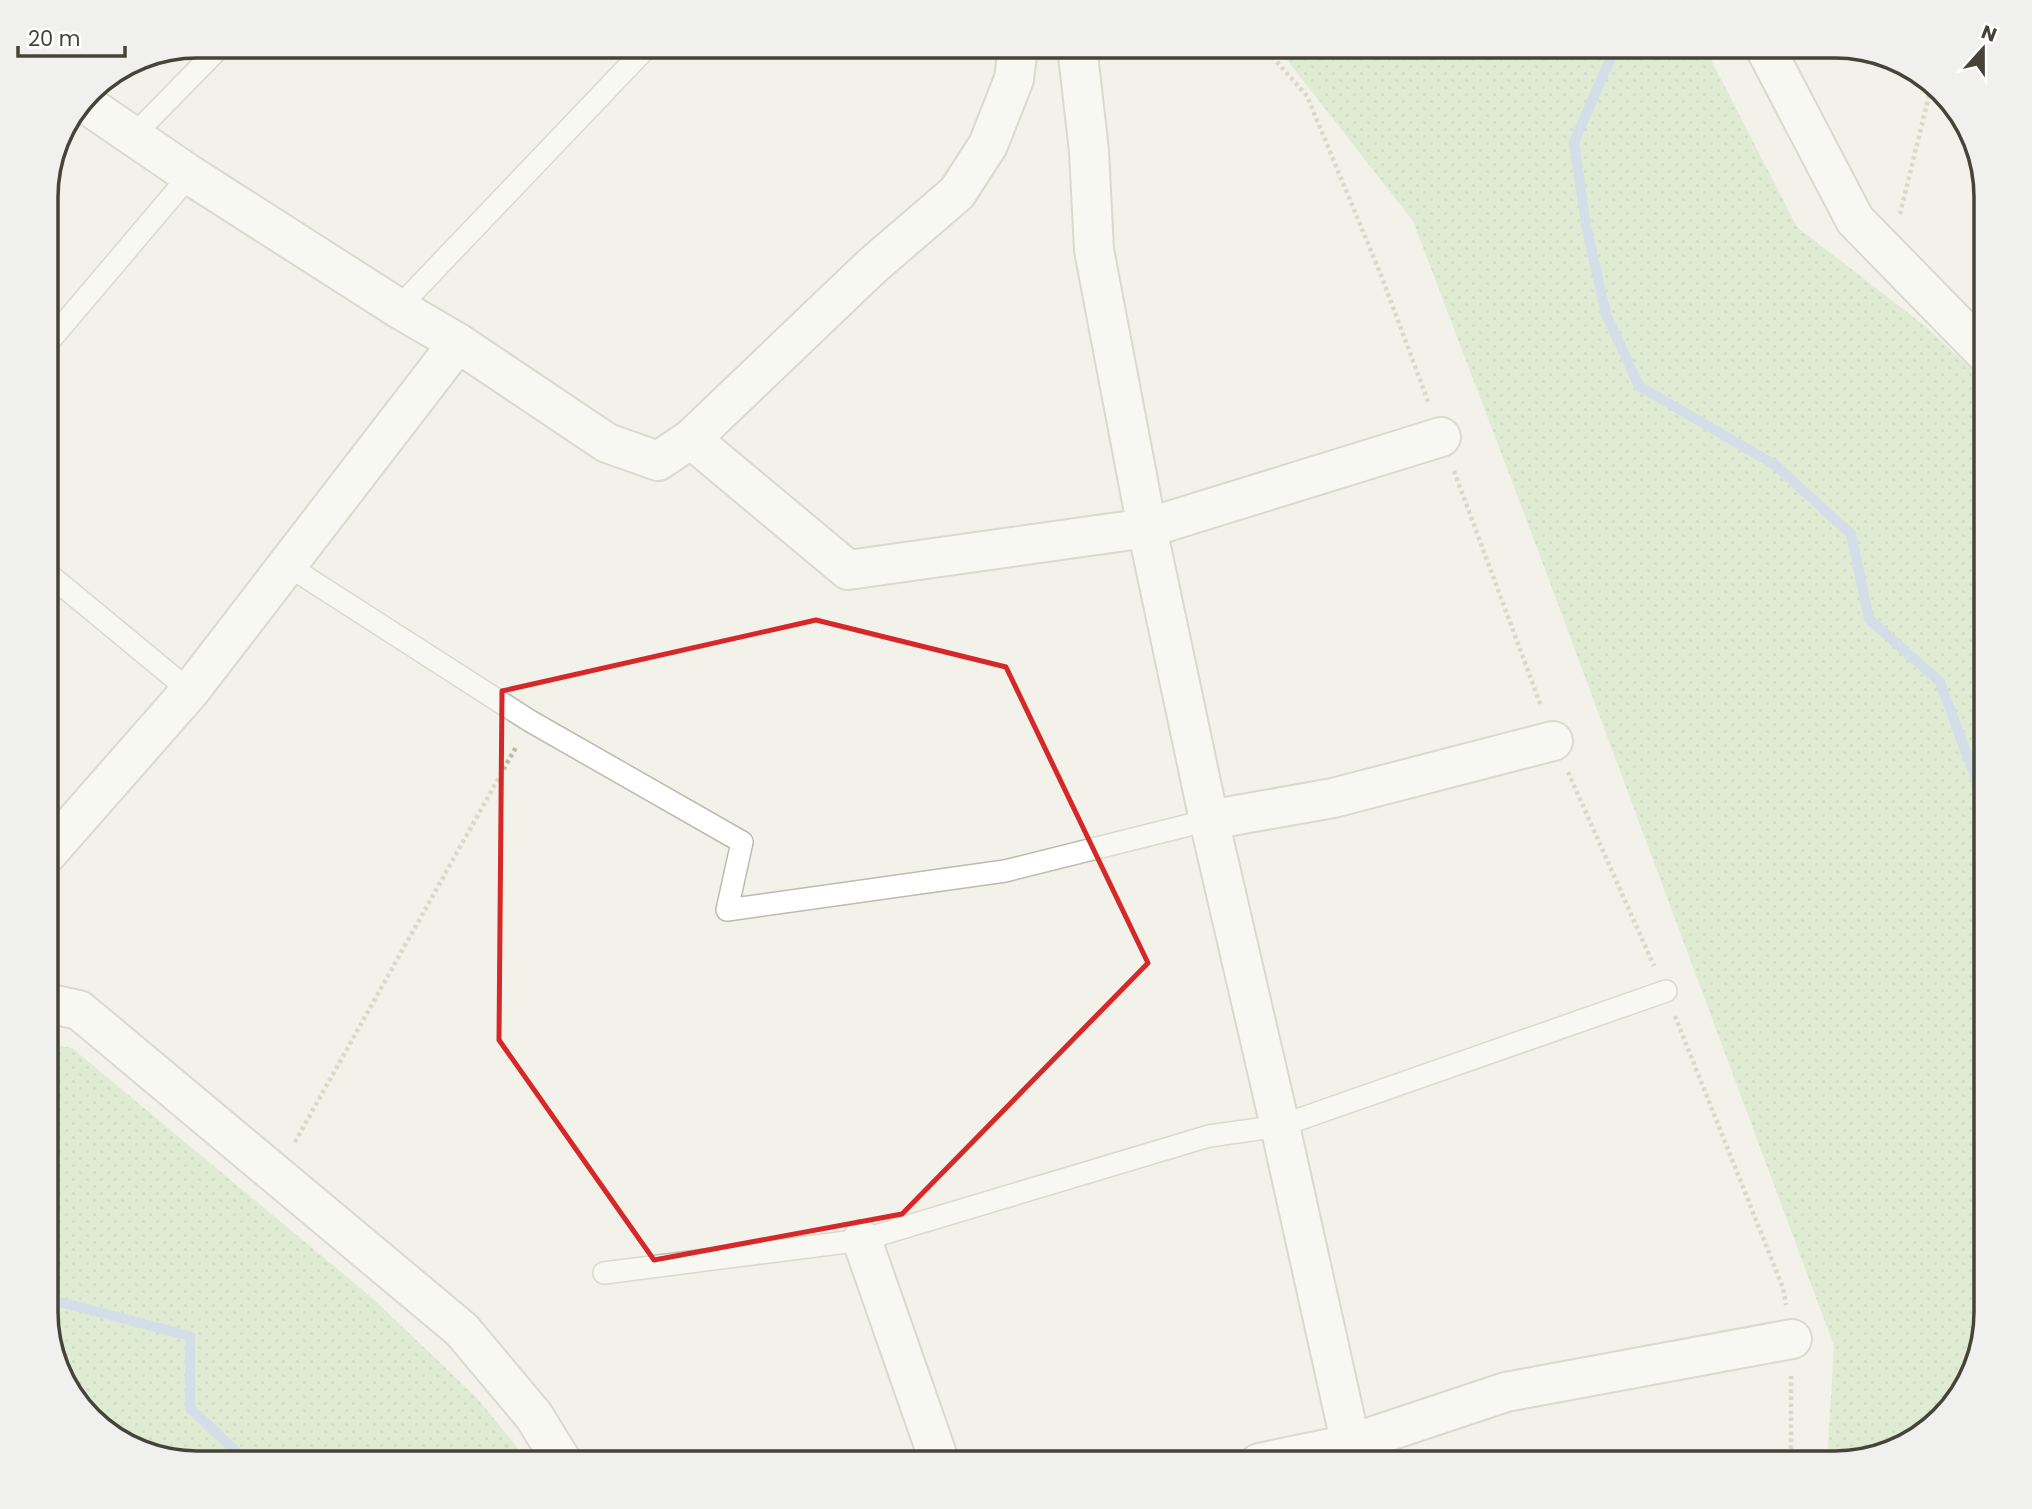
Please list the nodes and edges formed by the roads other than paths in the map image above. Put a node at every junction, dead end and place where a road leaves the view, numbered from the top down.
1 (209, 58) edge
2 (637, 58) edge
3 (1017, 58) edge
4 (1078, 58) edge
5 (1770, 58) edge
6 (91, 108) edge
7 (132, 136) junction
8 (190, 175) junction
9 (398, 308) junction
10 (58, 331) edge
11 (1974, 342) edge
12 (458, 343) junction
13 (1441, 437) dead end
14 (691, 439) junction
15 (1147, 528) junction
16 (287, 565) junction
17 (58, 582) edge
18 (190, 691) junction
19 (1553, 741) dead end
20 (1209, 820) junction
21 (58, 841) edge
22 (1666, 991) dead end
23 (63, 1006) edge
24 (1280, 1126) junction
25 (862, 1240) junction
26 (604, 1273) dead end
27 (1792, 1339) dead end
28 (555, 1451) edge
29 (935, 1451) edge
30 (1351, 1451) edge
31 (1359, 1451) edge

1 - 7 lane
2 - 9 lane
3 - 14 street
4 - 15 street
5 - 11 street
6 - 7 street
7 - 8 street
8 - 9 street
8 - 10 lane
9 - 12 street
12 - 14 street
12 - 16 street
13 - 15 street
14 - 15 street
15 - 20 street
16 - 18 street
16 - 20 lane
17 - 18 lane
18 - 21 street
19 - 20 street
20 - 24 street
22 - 24 lane
23 - 28 street
24 - 25 lane
24 - 30 street
25 - 26 lane
25 - 29 street
27 - 31 street

